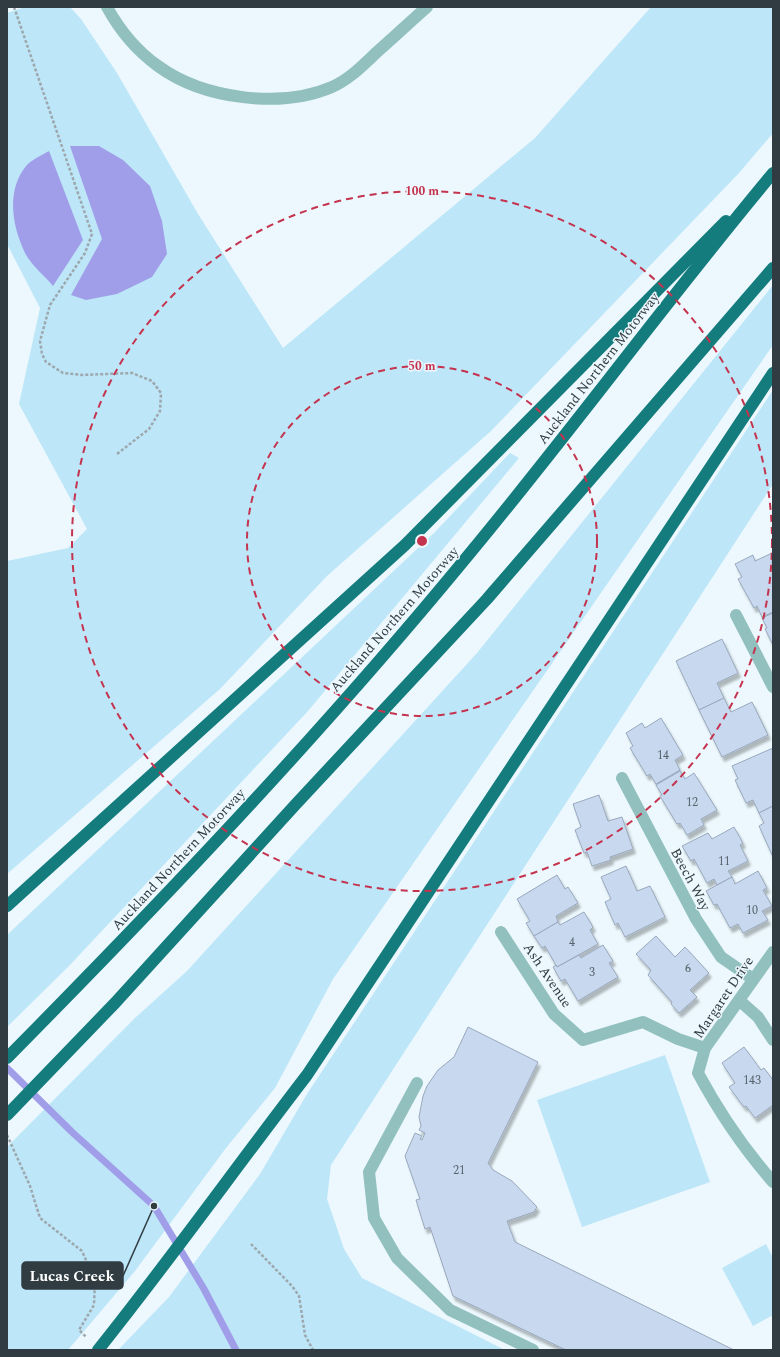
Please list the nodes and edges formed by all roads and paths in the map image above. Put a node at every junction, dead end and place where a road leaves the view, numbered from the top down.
1 (14, 7) edge
2 (106, 7) edge
3 (427, 7) edge
4 (771, 175) edge
5 (773, 268) edge
6 (773, 373) edge
7 (117, 454) dead end
8 (736, 615) dead end
9 (773, 687) edge
10 (622, 778) dead end
11 (7, 906) edge
12 (501, 932) dead end
13 (773, 952) edge
14 (753, 979) junction
15 (740, 1001) junction
16 (773, 1040) edge
17 (706, 1048) junction
18 (7, 1058) edge
19 (417, 1083) dead end
20 (7, 1114) edge
21 (7, 1135) edge
22 (773, 1182) edge
23 (251, 1244) dead end
24 (98, 1350) edge
25 (313, 1350) edge
26 (533, 1350) edge

1 - 7 path
2 - 3 street
4 - 11 highway
4 - 18 highway, Auckland Northern Motorway
5 - 20 highway
6 - 24 highway
8 - 9 street
10 - 14 street, Beech Way
12 - 17 street, Ash Avenue
13 - 14 street, Margaret Drive
14 - 15 street, Margaret Drive
15 - 16 street
15 - 17 street, Margaret Drive
17 - 22 street, Margaret Drive
19 - 26 street
21 - 24 path
23 - 25 path

